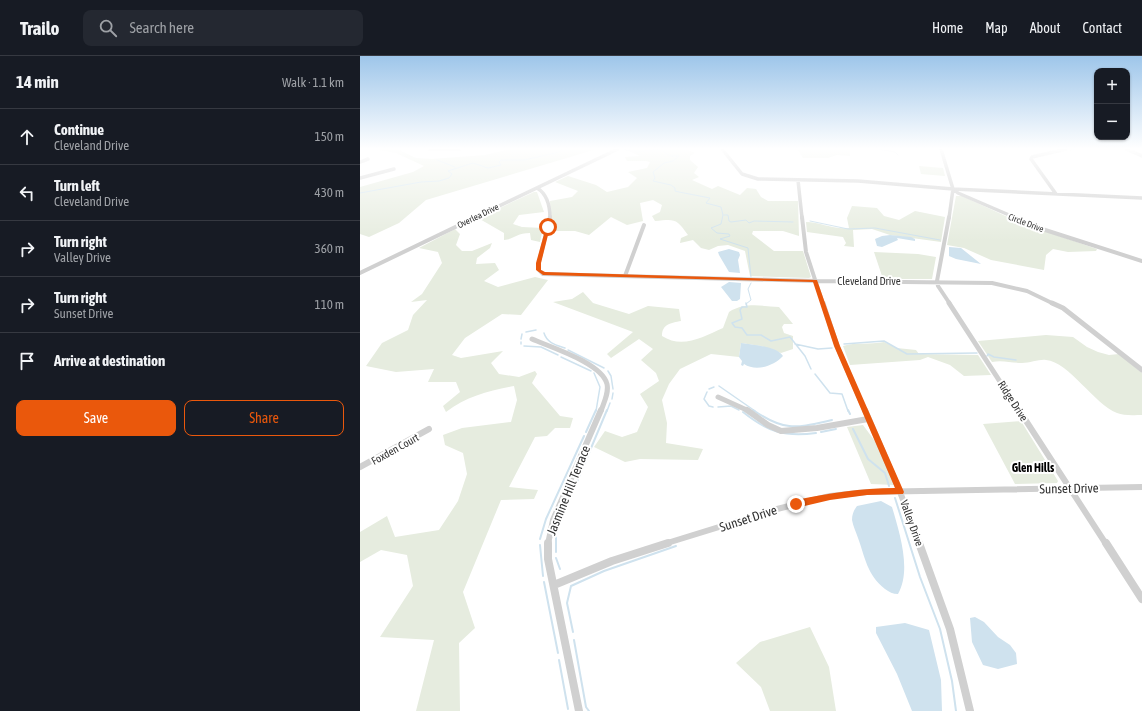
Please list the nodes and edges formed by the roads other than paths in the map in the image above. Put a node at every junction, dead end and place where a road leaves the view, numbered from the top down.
1 (555, 180) edge
2 (782, 180) edge
3 (798, 180) junction
4 (950, 180) edge
5 (1046, 180) edge
6 (537, 188) junction
7 (953, 189) junction
8 (1056, 194) junction
9 (1142, 198) edge
10 (644, 225) dead end
11 (1142, 261) edge
12 (360, 273) edge
13 (625, 276) junction
14 (816, 281) junction
15 (937, 281) junction
16 (532, 339) dead end
17 (1142, 370) edge
18 (718, 397) dead end
19 (868, 419) junction
20 (429, 429) dead end
21 (360, 468) edge
22 (1142, 487) edge
23 (1069, 488) junction
24 (900, 492) junction
25 (554, 585) junction
26 (1142, 600) edge
27 (578, 711) edge
28 (970, 711) edge

1 - 6 street, Overlea Drive
2 - 3 street
3 - 7 street
3 - 14 street, Valley Drive
4 - 7 street
5 - 8 street
6 - 12 street, Overlea Drive
6 - 13 street, Cleveland Drive
7 - 8 street
7 - 11 street, Circle Drive
7 - 15 street
8 - 9 street
10 - 13 street
13 - 14 street, Cleveland Drive
14 - 15 street, Cleveland Drive
14 - 19 street, Valley Drive
15 - 17 street, Cleveland Drive
15 - 23 street, Ridge Drive
16 - 25 street, Jasmine Hill Terrace
18 - 19 street
19 - 24 street, Valley Drive
20 - 21 street, Foxden Court
22 - 23 street, Sunset Drive
23 - 24 street, Sunset Drive
23 - 26 street, Ridge Drive
24 - 25 street, Sunset Drive
24 - 28 street, Valley Drive
25 - 27 street, Jasmine Hill Terrace

